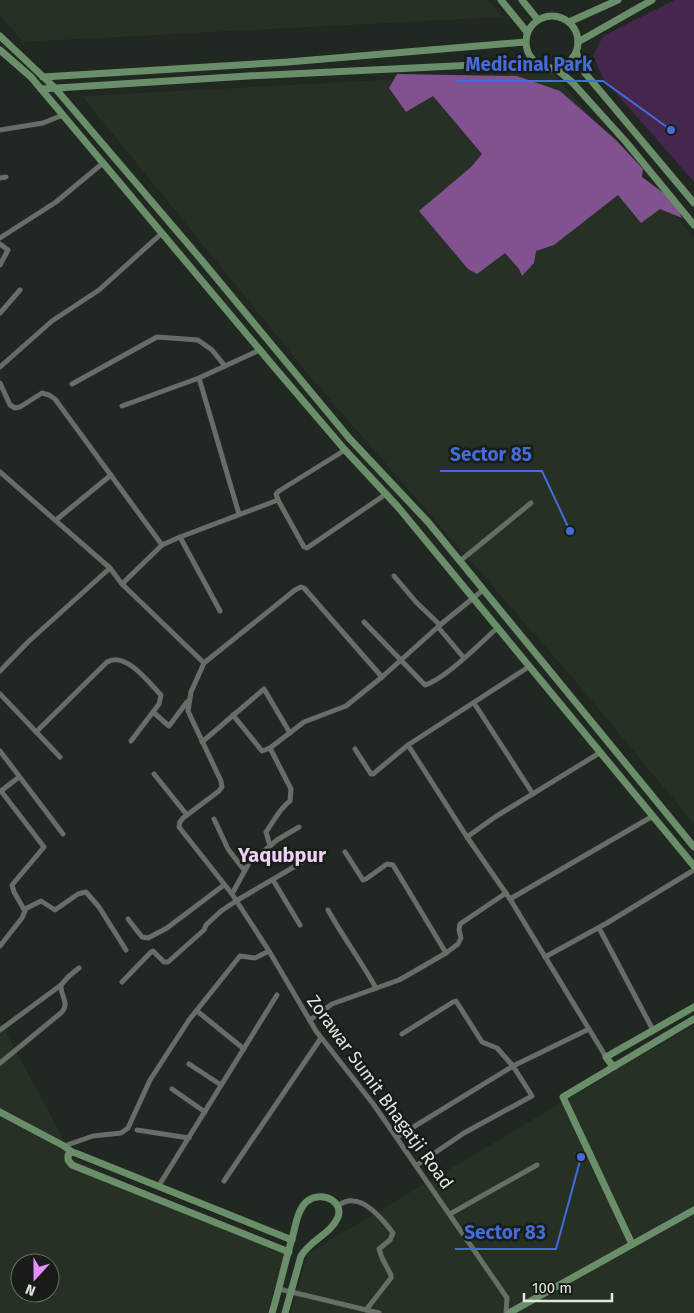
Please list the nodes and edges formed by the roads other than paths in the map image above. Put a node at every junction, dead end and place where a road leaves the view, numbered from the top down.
1 (501, 0) edge
2 (522, 0) edge
3 (618, 0) edge
4 (652, 0) edge
5 (538, 20) junction
6 (569, 22) junction
7 (528, 32) junction
8 (0, 36) edge
9 (525, 42) junction
10 (578, 42) junction
11 (0, 50) edge
12 (576, 52) junction
13 (534, 62) junction
14 (555, 68) junction
15 (30, 77) junction
16 (44, 77) junction
17 (55, 88) junction
18 (41, 89) junction
19 (63, 115) junction
20 (0, 130) edge
21 (103, 163) junction
22 (694, 203) edge
23 (694, 225) edge
24 (162, 233) junction
25 (0, 238) edge
26 (0, 244) edge
27 (0, 265) edge
28 (20, 290) dead end
29 (0, 313) edge
30 (260, 350) junction
31 (226, 366) junction
32 (0, 367) edge
33 (199, 378) junction
34 (0, 383) edge
35 (72, 384) dead end
36 (122, 406) dead end
37 (349, 438) junction
38 (343, 447) junction
39 (0, 472) edge
40 (111, 475) junction
41 (386, 494) junction
42 (278, 500) junction
43 (532, 504) dead end
44 (239, 514) junction
45 (56, 520) junction
46 (180, 537) junction
47 (162, 545) junction
48 (460, 561) junction
49 (110, 568) junction
50 (394, 576) dead end
51 (122, 584) junction
52 (483, 590) junction
53 (473, 599) junction
54 (220, 610) dead end
55 (364, 622) dead end
56 (439, 626) junction
57 (497, 628) junction
58 (464, 658) junction
59 (401, 660) junction
60 (204, 663) junction
61 (530, 666) junction
62 (0, 671) edge
63 (382, 677) junction
64 (1, 698) edge
65 (189, 700) junction
66 (474, 703) junction
67 (152, 712) junction
68 (233, 715) junction
69 (36, 732) junction
70 (290, 733) junction
71 (131, 741) dead end
72 (202, 742) junction
73 (408, 745) junction
74 (270, 748) junction
75 (355, 749) dead end
76 (0, 751) edge
77 (601, 752) junction
78 (60, 757) dead end
79 (154, 774) dead end
80 (19, 777) junction
81 (533, 794) junction
82 (188, 815) junction
83 (653, 816) junction
84 (214, 819) dead end
85 (299, 827) dead end
86 (63, 834) dead end
87 (467, 837) junction
88 (270, 846) junction
89 (694, 846) edge
90 (345, 852) dead end
91 (304, 860) dead end
92 (694, 866) edge
93 (244, 870) junction
94 (694, 870) edge
95 (273, 880) junction
96 (224, 885) junction
97 (506, 893) junction
98 (232, 894) junction
99 (510, 899) junction
100 (236, 901) junction
101 (25, 909) junction
102 (328, 910) dead end
103 (128, 919) dead end
104 (300, 925) dead end
105 (599, 928) junction
106 (0, 946) edge
107 (126, 950) dead end
108 (269, 951) junction
109 (446, 953) junction
110 (546, 957) junction
111 (79, 968) dead end
112 (122, 982) dead end
113 (61, 985) junction
114 (376, 988) junction
115 (276, 995) dead end
116 (694, 1006) edge
117 (196, 1010) junction
118 (694, 1019) edge
119 (310, 1020) junction
120 (589, 1029) junction
121 (0, 1030) edge
122 (653, 1030) junction
123 (402, 1034) dead end
124 (321, 1038) junction
125 (244, 1049) junction
126 (606, 1056) junction
127 (0, 1063) edge
128 (189, 1064) dead end
129 (513, 1066) junction
130 (615, 1066) junction
131 (222, 1085) junction
132 (172, 1089) dead end
133 (0, 1112) edge
134 (205, 1112) junction
135 (137, 1130) dead end
136 (397, 1137) junction
137 (189, 1138) junction
138 (64, 1146) junction
139 (72, 1152) junction
140 (537, 1164) dead end
141 (416, 1165) junction
142 (224, 1181) dead end
143 (158, 1187) junction
144 (338, 1206) junction
145 (694, 1210) edge
146 (450, 1214) junction
147 (292, 1240) junction
148 (632, 1244) junction
149 (289, 1252) junction
150 (279, 1289) junction
151 (290, 1293) junction
152 (366, 1310) junction
153 (272, 1313) edge
154 (284, 1313) edge
155 (379, 1313) edge
156 (507, 1313) edge

1 - 7 street
2 - 5 street
3 - 6 street
4 - 10 street
5 - 6 street
5 - 7 street
6 - 10 street
7 - 9 street
8 - 16 street
9 - 13 street
9 - 16 street
10 - 12 street
11 - 15 street
12 - 14 street
12 - 22 street
13 - 14 street
13 - 17 street
14 - 23 street
15 - 16 street
15 - 18 street
16 - 17 street
17 - 18 street
17 - 37 street
18 - 19 street
19 - 20 street
19 - 21 street
21 - 24 street
21 - 25 street
24 - 30 street
24 - 32 street
26 - 27 street
28 - 29 street
30 - 31 street
30 - 38 street
31 - 33 street
31 - 35 street
33 - 36 street
33 - 44 street
34 - 40 street
37 - 38 street
37 - 48 street
38 - 41 street
38 - 42 street
39 - 45 street
40 - 45 street
40 - 47 street
41 - 42 street
41 - 53 street
42 - 44 street
43 - 48 street
44 - 46 street
45 - 49 street
46 - 47 street
46 - 54 street
47 - 51 street
48 - 52 street
49 - 51 street
49 - 62 street
50 - 56 street
51 - 60 street
52 - 53 street
52 - 89 street
53 - 56 street
53 - 57 street
55 - 59 street
56 - 58 street
56 - 59 street
57 - 58 street
57 - 61 street
58 - 59 street
59 - 63 street
60 - 63 street
60 - 65 street
61 - 66 street
61 - 77 street
63 - 70 street
64 - 69 street
65 - 67 street
65 - 72 street
66 - 73 street
66 - 81 street
67 - 69 street
67 - 71 street
68 - 70 street
68 - 72 street
68 - 74 street
69 - 78 street
70 - 74 street
72 - 82 street
73 - 75 street
73 - 87 street
74 - 88 street
76 - 80 street
77 - 81 street
77 - 83 street
79 - 82 street
80 - 86 street
80 - 101 street
81 - 87 street
82 - 96 street, Zorawar Sumit Bhagatji Road
83 - 92 street
83 - 99 street
84 - 93 street
85 - 88 street
87 - 97 street
88 - 93 street
90 - 109 street
91 - 95 street
93 - 98 street
94 - 105 street
95 - 100 street
95 - 104 street
96 - 98 street, Zorawar Sumit Bhagatji Road
96 - 103 street
97 - 99 street
97 - 109 street
98 - 100 street, Zorawar Sumit Bhagatji Road
99 - 110 street
100 - 108 street, Zorawar Sumit Bhagatji Road
100 - 112 street
101 - 106 street
101 - 107 street
102 - 114 street
105 - 110 street
105 - 122 street
108 - 117 street
108 - 119 street, Zorawar Sumit Bhagatji Road
109 - 114 street
110 - 120 street
111 - 113 street
113 - 121 street
113 - 127 street
114 - 119 street
115 - 125 street
116 - 122 street
117 - 125 street
117 - 138 street
118 - 130 street
119 - 124 street, Zorawar Sumit Bhagatji Road
120 - 126 street
120 - 129 street
122 - 126 street
123 - 129 street
124 - 136 street, Zorawar Sumit Bhagatji Road
124 - 142 street
125 - 131 street
126 - 130 street
128 - 131 street
129 - 136 street
129 - 141 street
130 - 148 street
131 - 134 street
132 - 134 street
133 - 138 street
134 - 137 street
135 - 137 street
136 - 141 street, Zorawar Sumit Bhagatji Road
137 - 143 street
138 - 139 street
139 - 143 street
139 - 149 street
140 - 146 street
141 - 146 street, Zorawar Sumit Bhagatji Road
143 - 147 street
144 - 147 street
144 - 151 street
144 - 152 street
145 - 148 street
146 - 156 street, Zorawar Sumit Bhagatji Road
147 - 149 street
148 - 156 street
149 - 150 street
150 - 151 street
150 - 153 street
151 - 152 street
151 - 154 street
152 - 155 street

